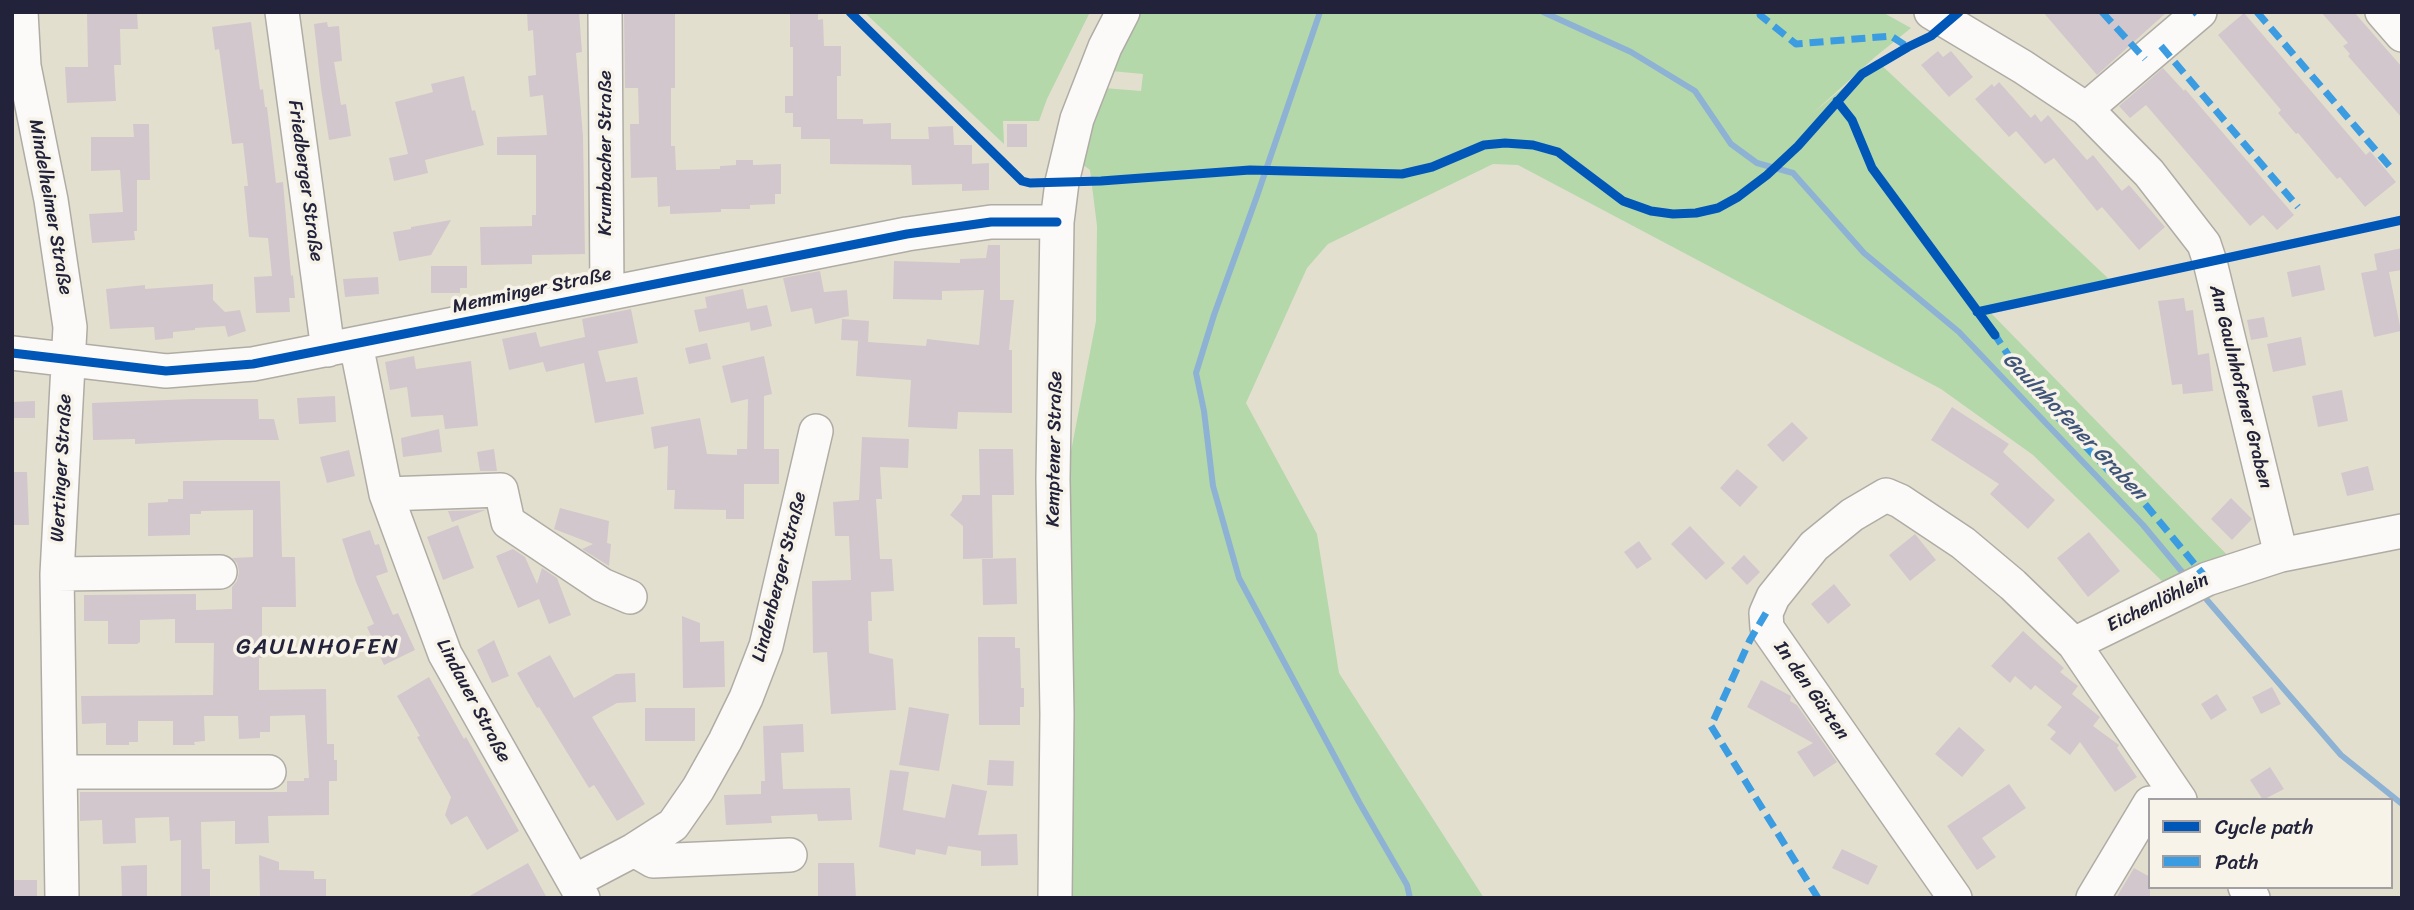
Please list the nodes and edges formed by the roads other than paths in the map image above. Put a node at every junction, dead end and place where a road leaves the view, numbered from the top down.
1 (21, 12) edge
2 (282, 12) edge
3 (605, 12) edge
4 (1124, 12) edge
5 (1931, 12) edge
6 (2200, 12) edge
7 (2382, 12) edge
8 (2402, 35) edge
9 (2086, 109) junction
10 (1057, 222) junction
11 (607, 293) junction
12 (342, 347) junction
13 (12, 353) edge
14 (69, 361) junction
15 (816, 431) dead end
16 (386, 494) junction
17 (2402, 531) edge
18 (2281, 555) junction
19 (220, 572) dead end
20 (57, 574) junction
21 (630, 597) dead end
22 (2074, 644) junction
23 (61, 772) junction
24 (269, 772) dead end
25 (2162, 795) edge
26 (2148, 816) edge
27 (634, 850) junction
28 (790, 855) dead end
29 (579, 890) edge
30 (62, 898) edge
31 (1055, 898) edge
32 (1955, 898) edge
33 (2093, 898) edge

1 - 14 street, Mindelheimer Straße
2 - 12 street, Friedberger Straße
3 - 11 street, Krumbacher Straße
4 - 10 street, Kemptener Straße
5 - 9 street, Am Gaulnhofener Graben
6 - 9 street
7 - 8 street
9 - 18 street, Am Gaulnhofener Graben
10 - 11 street, Memminger Straße
10 - 31 street, Kemptener Straße
11 - 12 street, Memminger Straße
12 - 14 street, Memminger Straße
12 - 16 street, Lindauer Straße
13 - 14 street, Memminger Straße
14 - 20 street, Wertinger Straße
15 - 27 street, Lindenberger Straße
16 - 21 street
16 - 29 street, Lindauer Straße
17 - 18 street, Eichenlöhlein
18 - 22 street, Eichenlöhlein
19 - 20 street
20 - 23 street, Wertinger Straße
22 - 25 street
22 - 32 street, In den Gärten
23 - 24 street
23 - 30 street, Wertinger Straße
26 - 33 street
27 - 28 street
27 - 29 street, Lindenberger Straße

